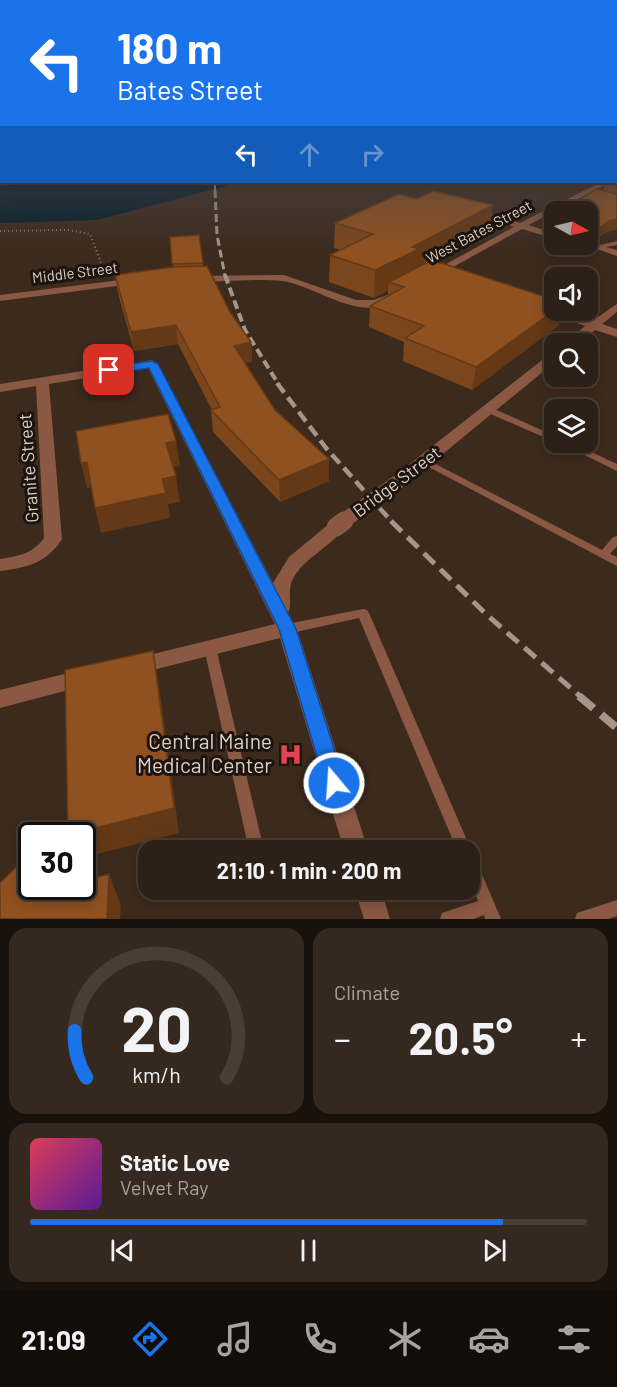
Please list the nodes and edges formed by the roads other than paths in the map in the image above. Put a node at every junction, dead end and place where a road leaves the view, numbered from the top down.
1 (604, 183) edge
2 (584, 193) junction
3 (595, 196) edge
4 (459, 209) edge
5 (521, 226) junction
6 (544, 233) edge
7 (617, 243) edge
8 (598, 245) edge
9 (598, 248) edge
10 (617, 254) edge
11 (179, 280) edge
12 (145, 281) edge
13 (417, 283) edge
14 (396, 294) edge
15 (0, 298) edge
16 (533, 305) edge
17 (617, 307) edge
18 (594, 325) junction
19 (584, 333) edge
20 (617, 333) edge
21 (544, 365) edge
22 (42, 381) junction
23 (0, 388) edge
24 (489, 410) junction
25 (544, 435) edge
26 (585, 453) edge
27 (424, 461) junction
28 (617, 468) edge
29 (617, 540) edge
30 (603, 555) junction
31 (617, 562) edge
32 (0, 565) edge
33 (287, 629) junction
34 (210, 648) junction
35 (0, 699) edge
36 (255, 840) edge
37 (353, 840) edge
38 (460, 840) edge
39 (480, 887) edge
40 (371, 900) edge
41 (617, 908) edge
42 (491, 913) edge
43 (377, 919) edge
44 (448, 919) edge
45 (583, 919) edge

1 - 2 street, West Bates Street
2 - 3 lane
2 - 5 street, West Bates Street
4 - 5 street
5 - 6 street
5 - 13 street, West Bates Street
7 - 8 lane
9 - 10 street
11 - 14 street
12 - 15 street, Middle Street
16 - 18 street
17 - 18 street
18 - 19 street
18 - 20 street
21 - 24 street, Bridge Street
22 - 23 street
22 - 32 street, Granite Street
22 - 33 street
24 - 25 lane
24 - 27 street, Bridge Street
26 - 28 lane
27 - 30 lane
27 - 33 street, Bridge Street, bridge
29 - 30 lane
30 - 31 lane
33 - 34 street
33 - 37 street
33 - 38 lane
34 - 35 street
34 - 36 lane
39 - 42 lane
40 - 43 street
41 - 45 lane
42 - 44 lane

